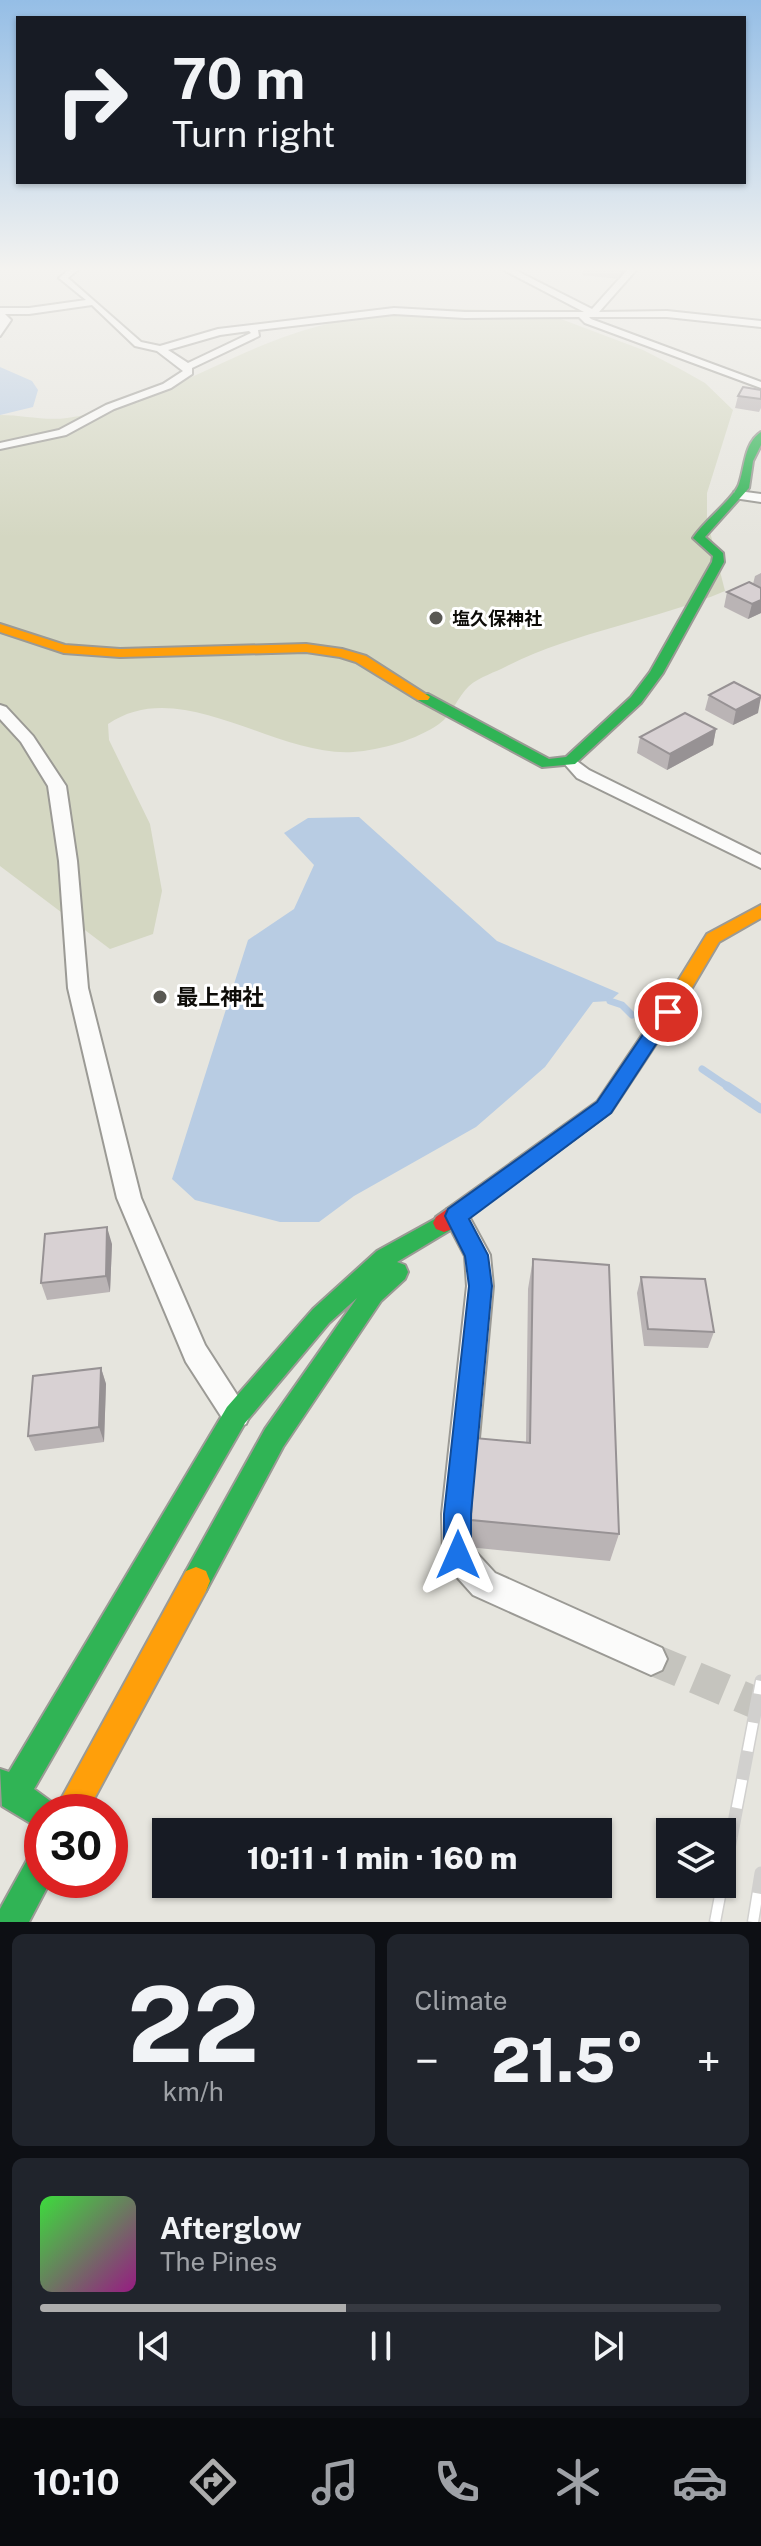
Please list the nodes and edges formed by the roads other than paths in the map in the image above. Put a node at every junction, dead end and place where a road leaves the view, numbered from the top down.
1 (175, 359) edge
2 (206, 359) edge
3 (690, 359) edge
4 (187, 367) junction
5 (761, 385) edge
6 (761, 435) edge
7 (0, 446) edge
8 (738, 495) junction
9 (761, 498) edge
10 (0, 628) edge
11 (0, 710) edge
12 (570, 761) junction
13 (761, 862) edge
14 (761, 911) edge
15 (456, 1216) junction
16 (236, 1415) junction
17 (651, 1659) tunnel mouth
18 (6, 1789) edge
19 (80, 1794) edge
20 (24, 1802) edge
21 (0, 1816) edge
22 (24, 1898) edge
23 (11, 1922) edge

1 - 4 street
2 - 4 street
3 - 5 street
4 - 7 street
6 - 8 street
8 - 9 street
8 - 12 street
10 - 12 street
11 - 16 street
12 - 13 street
14 - 15 street
15 - 16 street
15 - 17 street
15 - 19 street
16 - 18 street
18 - 20 street
18 - 21 street
22 - 23 street

